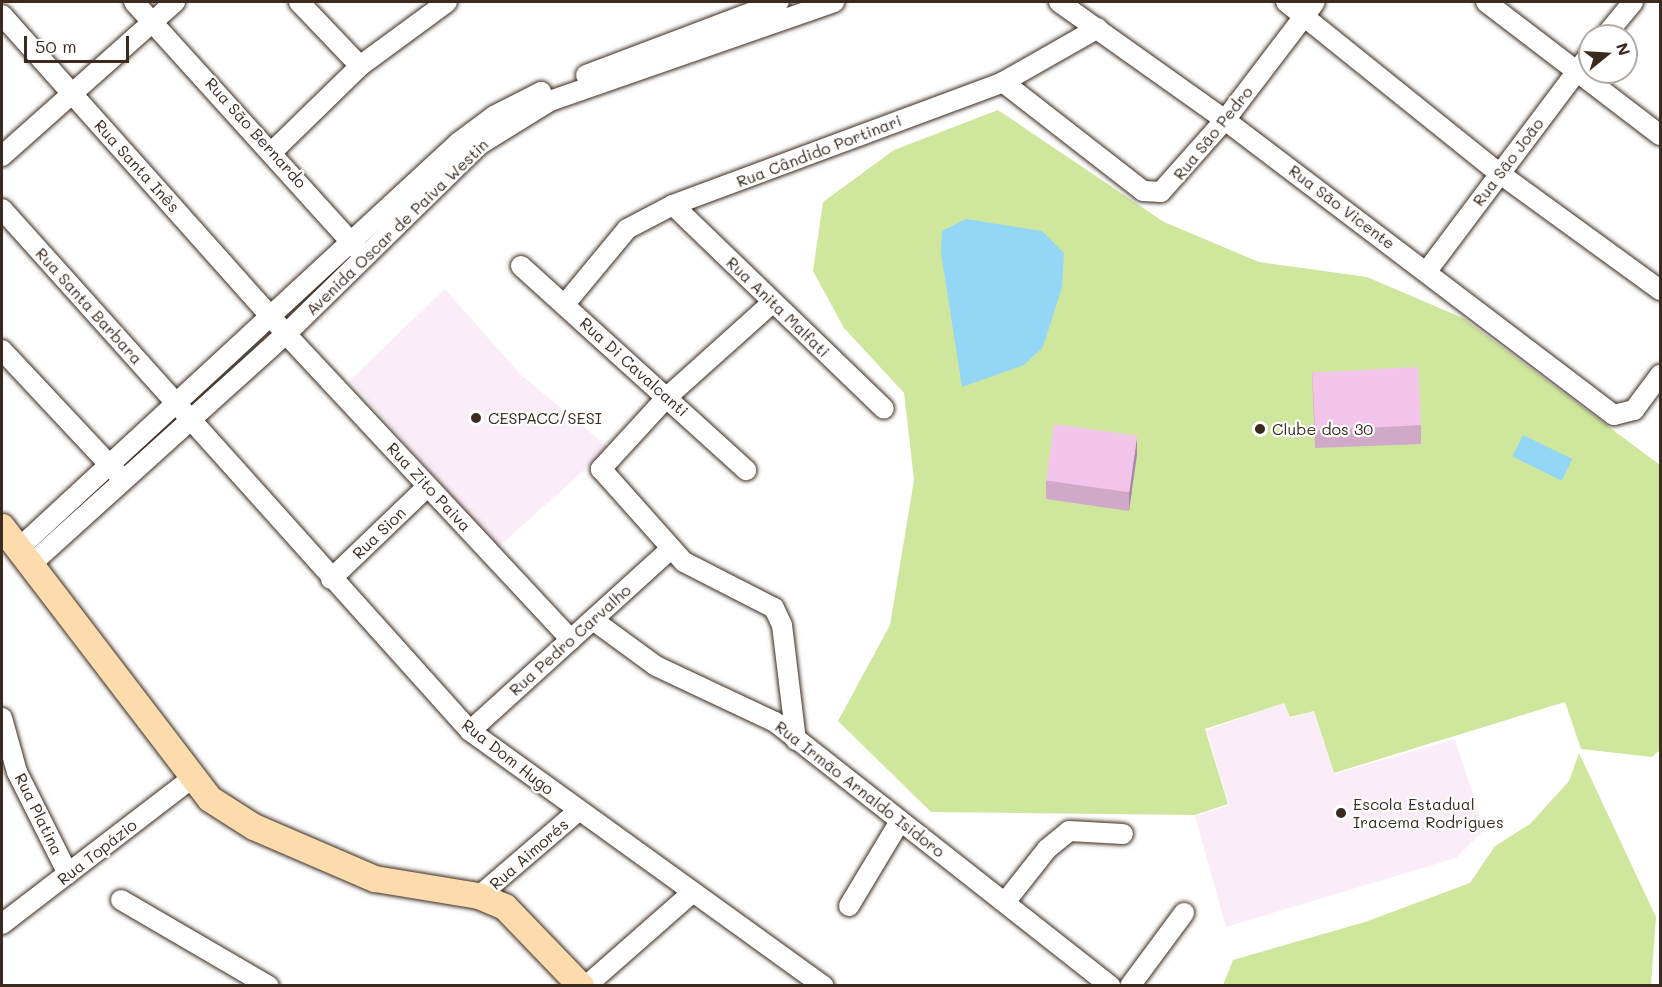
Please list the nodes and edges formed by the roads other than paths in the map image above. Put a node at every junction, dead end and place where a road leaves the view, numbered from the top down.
1 (134, 2) edge
2 (175, 2) edge
3 (299, 2) edge
4 (447, 2) edge
5 (780, 2) edge
6 (834, 2) edge
7 (1059, 2) edge
8 (1286, 2) edge
9 (1486, 2) edge
10 (1633, 2) edge
11 (1310, 8) edge
12 (758, 12) edge
13 (2, 15) edge
14 (153, 21) junction
15 (1615, 24) edge
16 (1098, 28) junction
17 (360, 66) junction
18 (1578, 69) edge
19 (1576, 71) junction
20 (1003, 82) junction
21 (72, 93) junction
22 (548, 96) junction
23 (1225, 120) junction
24 (1660, 135) edge
25 (273, 151) junction
26 (2, 156) edge
27 (1499, 172) junction
28 (673, 205) junction
29 (2, 210) edge
30 (350, 241) junction
31 (363, 258) junction
32 (521, 266) dead end
33 (1427, 271) junction
34 (1660, 290) edge
35 (772, 302) junction
36 (565, 304) junction
37 (273, 318) junction
38 (286, 334) junction
39 (2, 350) edge
40 (1660, 375) edge
41 (667, 398) junction
42 (176, 402) junction
43 (884, 409) dead end
44 (192, 420) junction
45 (746, 470) dead end
46 (115, 471) junction
47 (428, 486) junction
48 (2, 527) edge
49 (671, 549) junction
50 (24, 557) junction
51 (331, 579) junction
52 (593, 620) junction
53 (572, 640) junction
54 (2, 718) edge
55 (470, 731) junction
56 (796, 740) junction
57 (192, 778) junction
58 (578, 811) junction
59 (900, 820) junction
60 (1123, 834) dead end
61 (68, 874) junction
62 (693, 892) junction
63 (479, 896) junction
64 (121, 900) dead end
65 (1006, 901) junction
66 (849, 906) dead end
67 (1184, 913) dead end
68 (2, 924) edge
69 (1098, 981) edge
70 (269, 986) edge
71 (581, 986) edge
72 (586, 986) edge
73 (824, 986) edge
74 (1131, 986) edge

1 - 14 street, Rua São Bernardo
2 - 14 street
3 - 17 street
4 - 17 street
5 - 12 street, Avenida Oscar de Paiva Westin
6 - 12 street, Avenida Oscar de Paiva Westin
7 - 16 street, Rua São Vicente
8 - 11 street
9 - 19 street
10 - 15 street
11 - 23 street, Rua São Pedro
11 - 27 street
12 - 22 street, Avenida Oscar de Paiva Westin
13 - 21 street, Rua Santa Inês
14 - 21 street
14 - 25 street, Rua São Bernardo
16 - 20 street, Rua Cândido Portinari
16 - 23 street, Rua São Vicente
17 - 25 street
18 - 19 street, Rua São João
19 - 24 street
19 - 27 street, Rua São João
20 - 23 street, Rua São Pedro
20 - 28 street, Rua Cândido Portinari
21 - 26 street
21 - 37 street, Rua Santa Inês
22 - 30 street, Avenida Oscar de Paiva Westin
22 - 31 street, Avenida Oscar de Paiva Westin
23 - 33 street, Rua São Vicente
25 - 30 street, Rua São Bernardo
27 - 33 street, Rua São João
27 - 34 street
28 - 35 street, Rua Anita Malfati
28 - 36 street, Rua Cândido Portinari
29 - 42 street, Rua Santa Barbara
30 - 31 street, Rua São Bernardo
30 - 37 street, Avenida Oscar de Paiva Westin
31 - 38 street, Avenida Oscar de Paiva Westin
32 - 36 street, Rua Di Cavalcanti
33 - 40 street, Rua São Vicente
35 - 41 street
35 - 43 street, Rua Anita Malfati
36 - 41 street, Rua Di Cavalcanti
37 - 38 street, Rua Santa Inês
37 - 42 street, Avenida Oscar de Paiva Westin
38 - 44 street, Avenida Oscar de Paiva Westin
38 - 47 street, Rua Zito Paiva
39 - 46 street
41 - 45 street, Rua Di Cavalcanti
41 - 49 street
42 - 44 street, Rua Santa Barbara
42 - 46 street, Avenida Oscar de Paiva Westin
44 - 46 street, Avenida Oscar de Paiva Westin
44 - 51 street, Rua Dom Hugo
46 - 50 street, Avenida Oscar de Paiva Westin
47 - 51 street, Rua Sion
47 - 53 street, Rua Zito Paiva
48 - 50 main road
49 - 52 street, Rua Pedro Carvalho
49 - 56 street
50 - 57 main road
51 - 55 street, Rua Dom Hugo
52 - 53 street, Rua Pedro Carvalho
52 - 56 street, Rua Irmão Arnaldo Isidoro
53 - 55 street, Rua Pedro Carvalho
54 - 61 street, Rua Platina
55 - 58 street, Rua Dom Hugo
56 - 59 street, Rua Irmão Arnaldo Isidoro
57 - 61 street, Rua Topázio
57 - 63 main road
58 - 62 street, Rua Dom Hugo
58 - 63 street, Rua Aimorés
59 - 65 street, Rua Irmão Arnaldo Isidoro
59 - 66 street
60 - 65 street
61 - 68 street, Rua Topázio
62 - 72 street
62 - 73 street, Rua Dom Hugo
63 - 71 main road
64 - 70 street
65 - 69 street, Rua Irmão Arnaldo Isidoro
67 - 74 street

